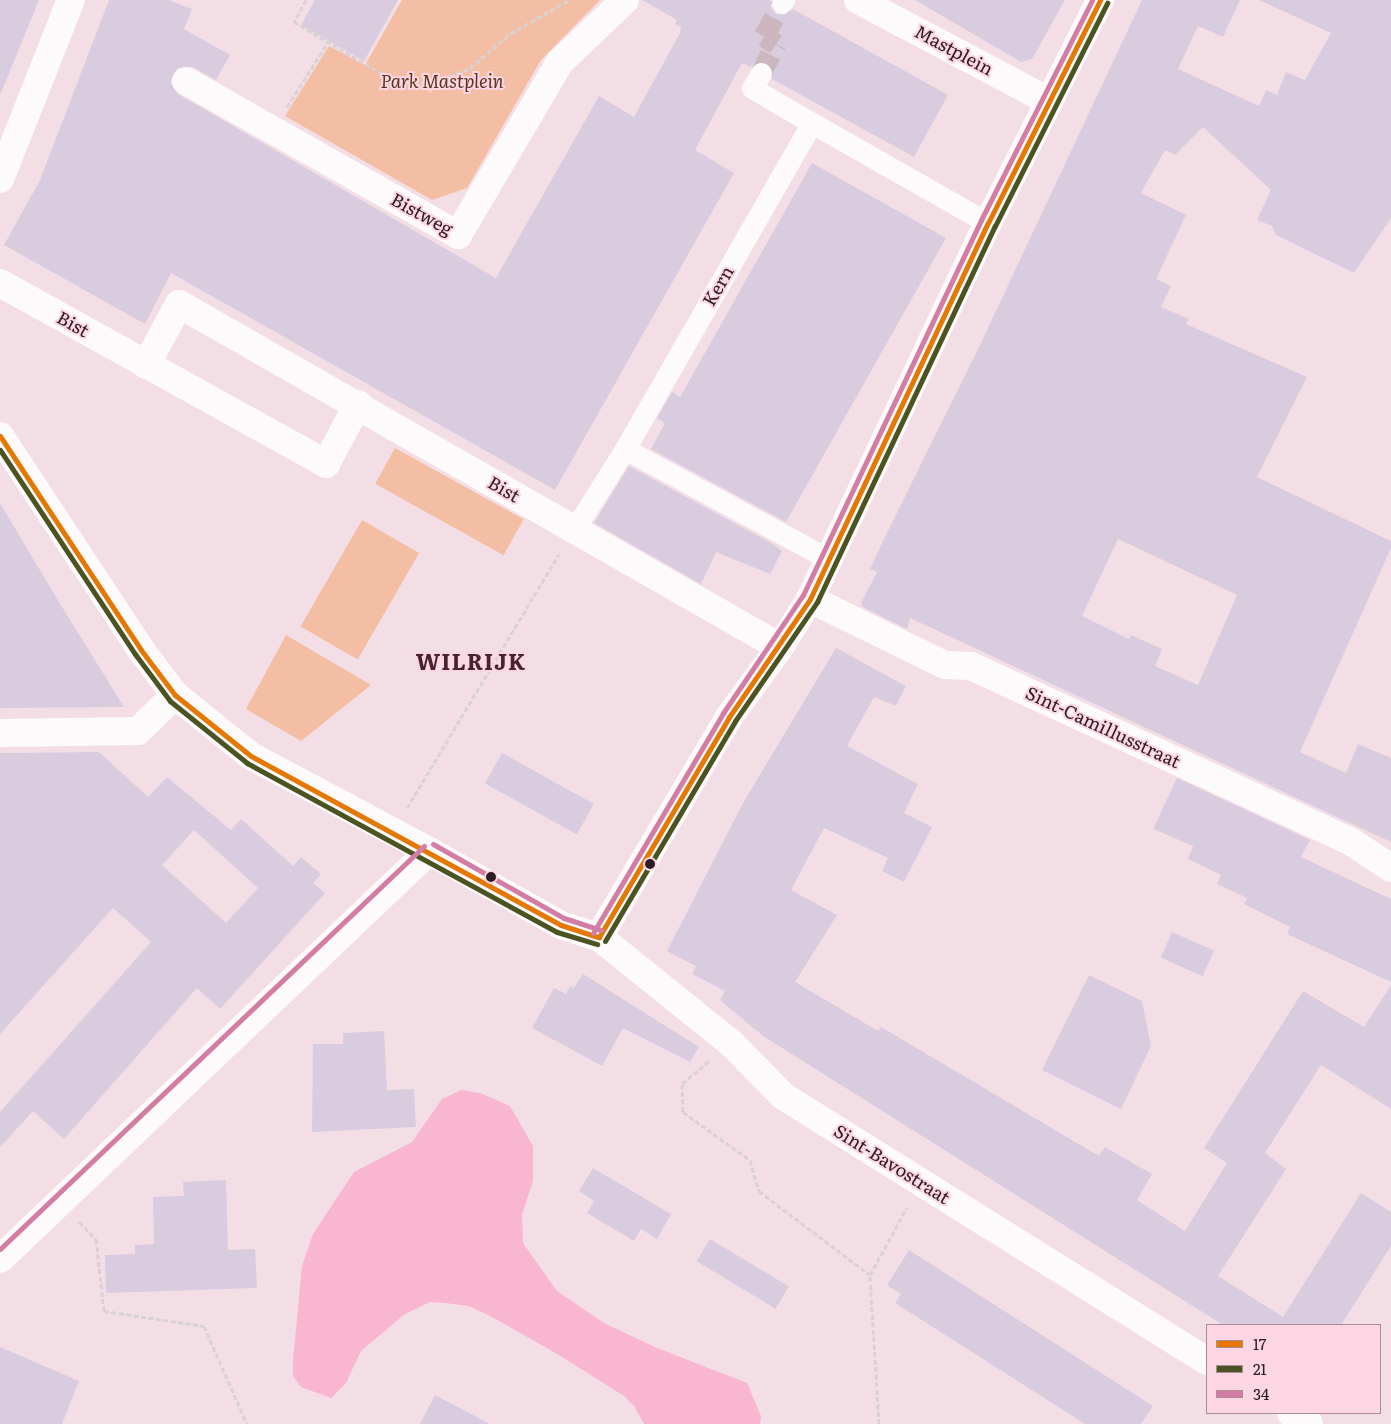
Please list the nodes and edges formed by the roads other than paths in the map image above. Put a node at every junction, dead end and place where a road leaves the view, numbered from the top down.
1 (71, 0) edge
2 (625, 0) edge
3 (858, 0) edge
4 (1100, 0) edge
5 (761, 73) tunnel mouth
6 (186, 80) dead end
7 (1049, 101) junction
8 (812, 123) junction
9 (0, 179) edge
10 (988, 223) junction
11 (0, 283) edge
12 (146, 366) junction
13 (358, 404) junction
14 (0, 436) edge
15 (625, 449) junction
16 (574, 530) junction
17 (830, 560) junction
18 (810, 598) junction
19 (780, 647) junction
20 (175, 696) junction
21 (0, 733) edge
22 (429, 851) junction
23 (1391, 868) edge
24 (599, 936) junction
25 (0, 1259) edge
26 (1206, 1360) edge
27 (1293, 1414) edge
28 (1310, 1424) edge

1 - 9 street
2 - 6 street, Bistweg
3 - 7 street, Mastplein
4 - 7 street
5 - 8 street
7 - 10 street
8 - 10 street
8 - 15 street, Kern
10 - 17 street
11 - 12 street, Bist
12 - 13 street, Bist
12 - 13 street, Bist
13 - 16 street, Bist
14 - 20 street
15 - 16 street, Kern
15 - 17 street
16 - 19 street, Bist
17 - 18 street
18 - 19 street
18 - 23 street, Sint-Camillusstraat
19 - 24 street
20 - 21 street
20 - 22 street
22 - 24 street
22 - 25 street
24 - 26 street, Sint-Bavostraat
27 - 28 street

